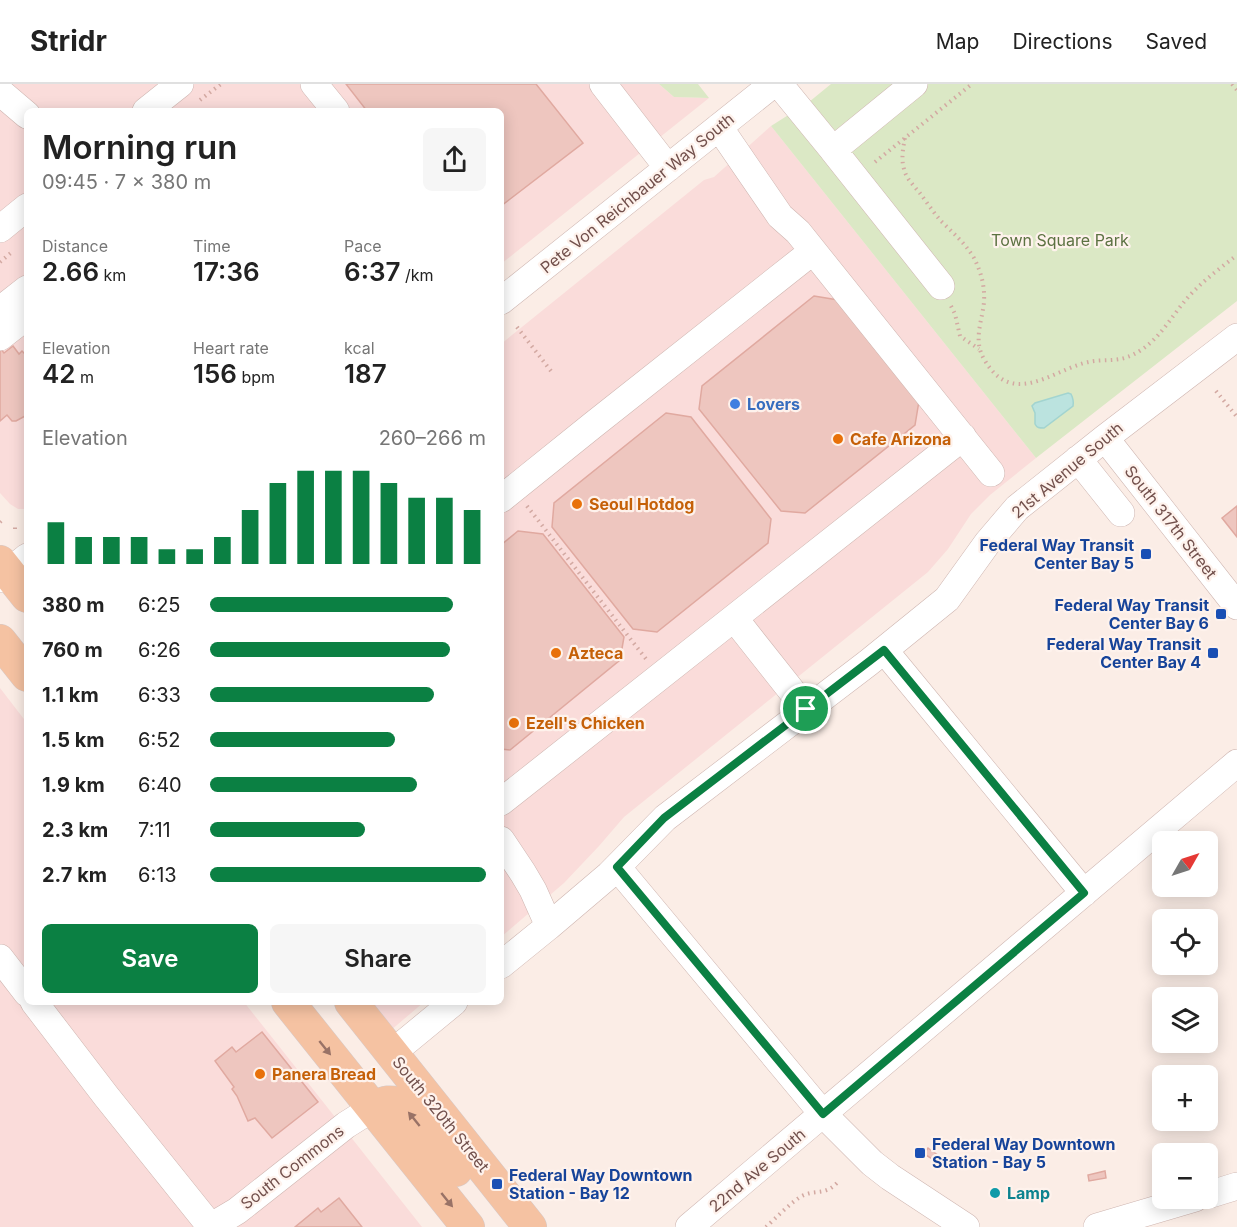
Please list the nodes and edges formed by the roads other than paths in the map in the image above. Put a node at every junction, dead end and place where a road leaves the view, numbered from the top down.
1 (314, 84) edge
2 (603, 84) edge
3 (773, 84) edge
4 (779, 84) edge
5 (914, 84) edge
6 (0, 92) edge
7 (188, 94) edge
8 (153, 108) edge
9 (334, 108) edge
10 (24, 112) edge
11 (719, 127) junction
12 (833, 150) junction
13 (668, 168) junction
14 (24, 209) edge
15 (0, 229) edge
16 (813, 251) junction
17 (941, 286) road end
18 (24, 291) edge
19 (504, 299) edge
20 (0, 310) edge
21 (24, 318) edge
22 (0, 337) edge
23 (1237, 337) edge
24 (963, 438) junction
25 (1105, 438) junction
26 (1078, 459) junction
27 (991, 473) dead end
28 (507, 494) edge
29 (1121, 513) dead end
30 (1237, 606) edge
31 (734, 618) junction
32 (0, 641) edge
33 (884, 650) junction
34 (24, 671) edge
35 (806, 709) junction
36 (1237, 763) edge
37 (504, 800) edge
38 (504, 845) edge
39 (617, 867) junction
40 (1084, 893) junction
41 (549, 926) junction
42 (0, 958) edge
43 (504, 963) edge
44 (24, 989) edge
45 (36, 1005) edge
46 (290, 1005) edge
47 (318, 1005) edge
48 (353, 1005) edge
49 (450, 1005) edge
50 (392, 1053) junction
51 (373, 1108) junction
52 (823, 1114) junction
53 (1237, 1186) edge
54 (1218, 1192) edge
55 (1158, 1209) edge
56 (705, 1222) edge
57 (211, 1227) edge
58 (468, 1227) edge
59 (507, 1227) edge
60 (530, 1227) edge
61 (966, 1227) edge
62 (1097, 1227) edge

1 - 9 street
2 - 13 street
3 - 11 street, Pete Von Reichbauer Way South
4 - 12 street
5 - 12 street
6 - 10 street
7 - 8 street
11 - 13 street, Pete Von Reichbauer Way South
11 - 16 street
12 - 17 street
13 - 19 street, Pete Von Reichbauer Way South
14 - 15 street
16 - 24 street
16 - 28 street
18 - 20 street
21 - 22 street
23 - 25 street, 21st Avenue South
24 - 27 street
24 - 31 street
25 - 26 street, 21st Avenue South
25 - 30 street, South 317th Street
26 - 29 street
26 - 33 street, 21st Avenue South
31 - 35 street
31 - 37 street
32 - 34 main road
33 - 35 street, 21st Avenue South
33 - 40 street
35 - 39 street, 21st Avenue South
36 - 40 street, 22nd Ave South
38 - 41 street
39 - 41 street, 21st Avenue South
39 - 52 street
40 - 52 street, 22nd Ave South
41 - 43 street, 21st Avenue South
42 - 44 street
45 - 57 street
46 -> 51 main road
47 - 50 main road
48 - 50 main road, South 320th Street
49 - 50 street
50 - 60 main road, South 320th Street
51 - 57 street, South Commons
51 -> 58 main road
59 -> 51 main road
52 - 56 street, 22nd Ave South
52 - 61 street
53 - 54 street
55 - 62 street

